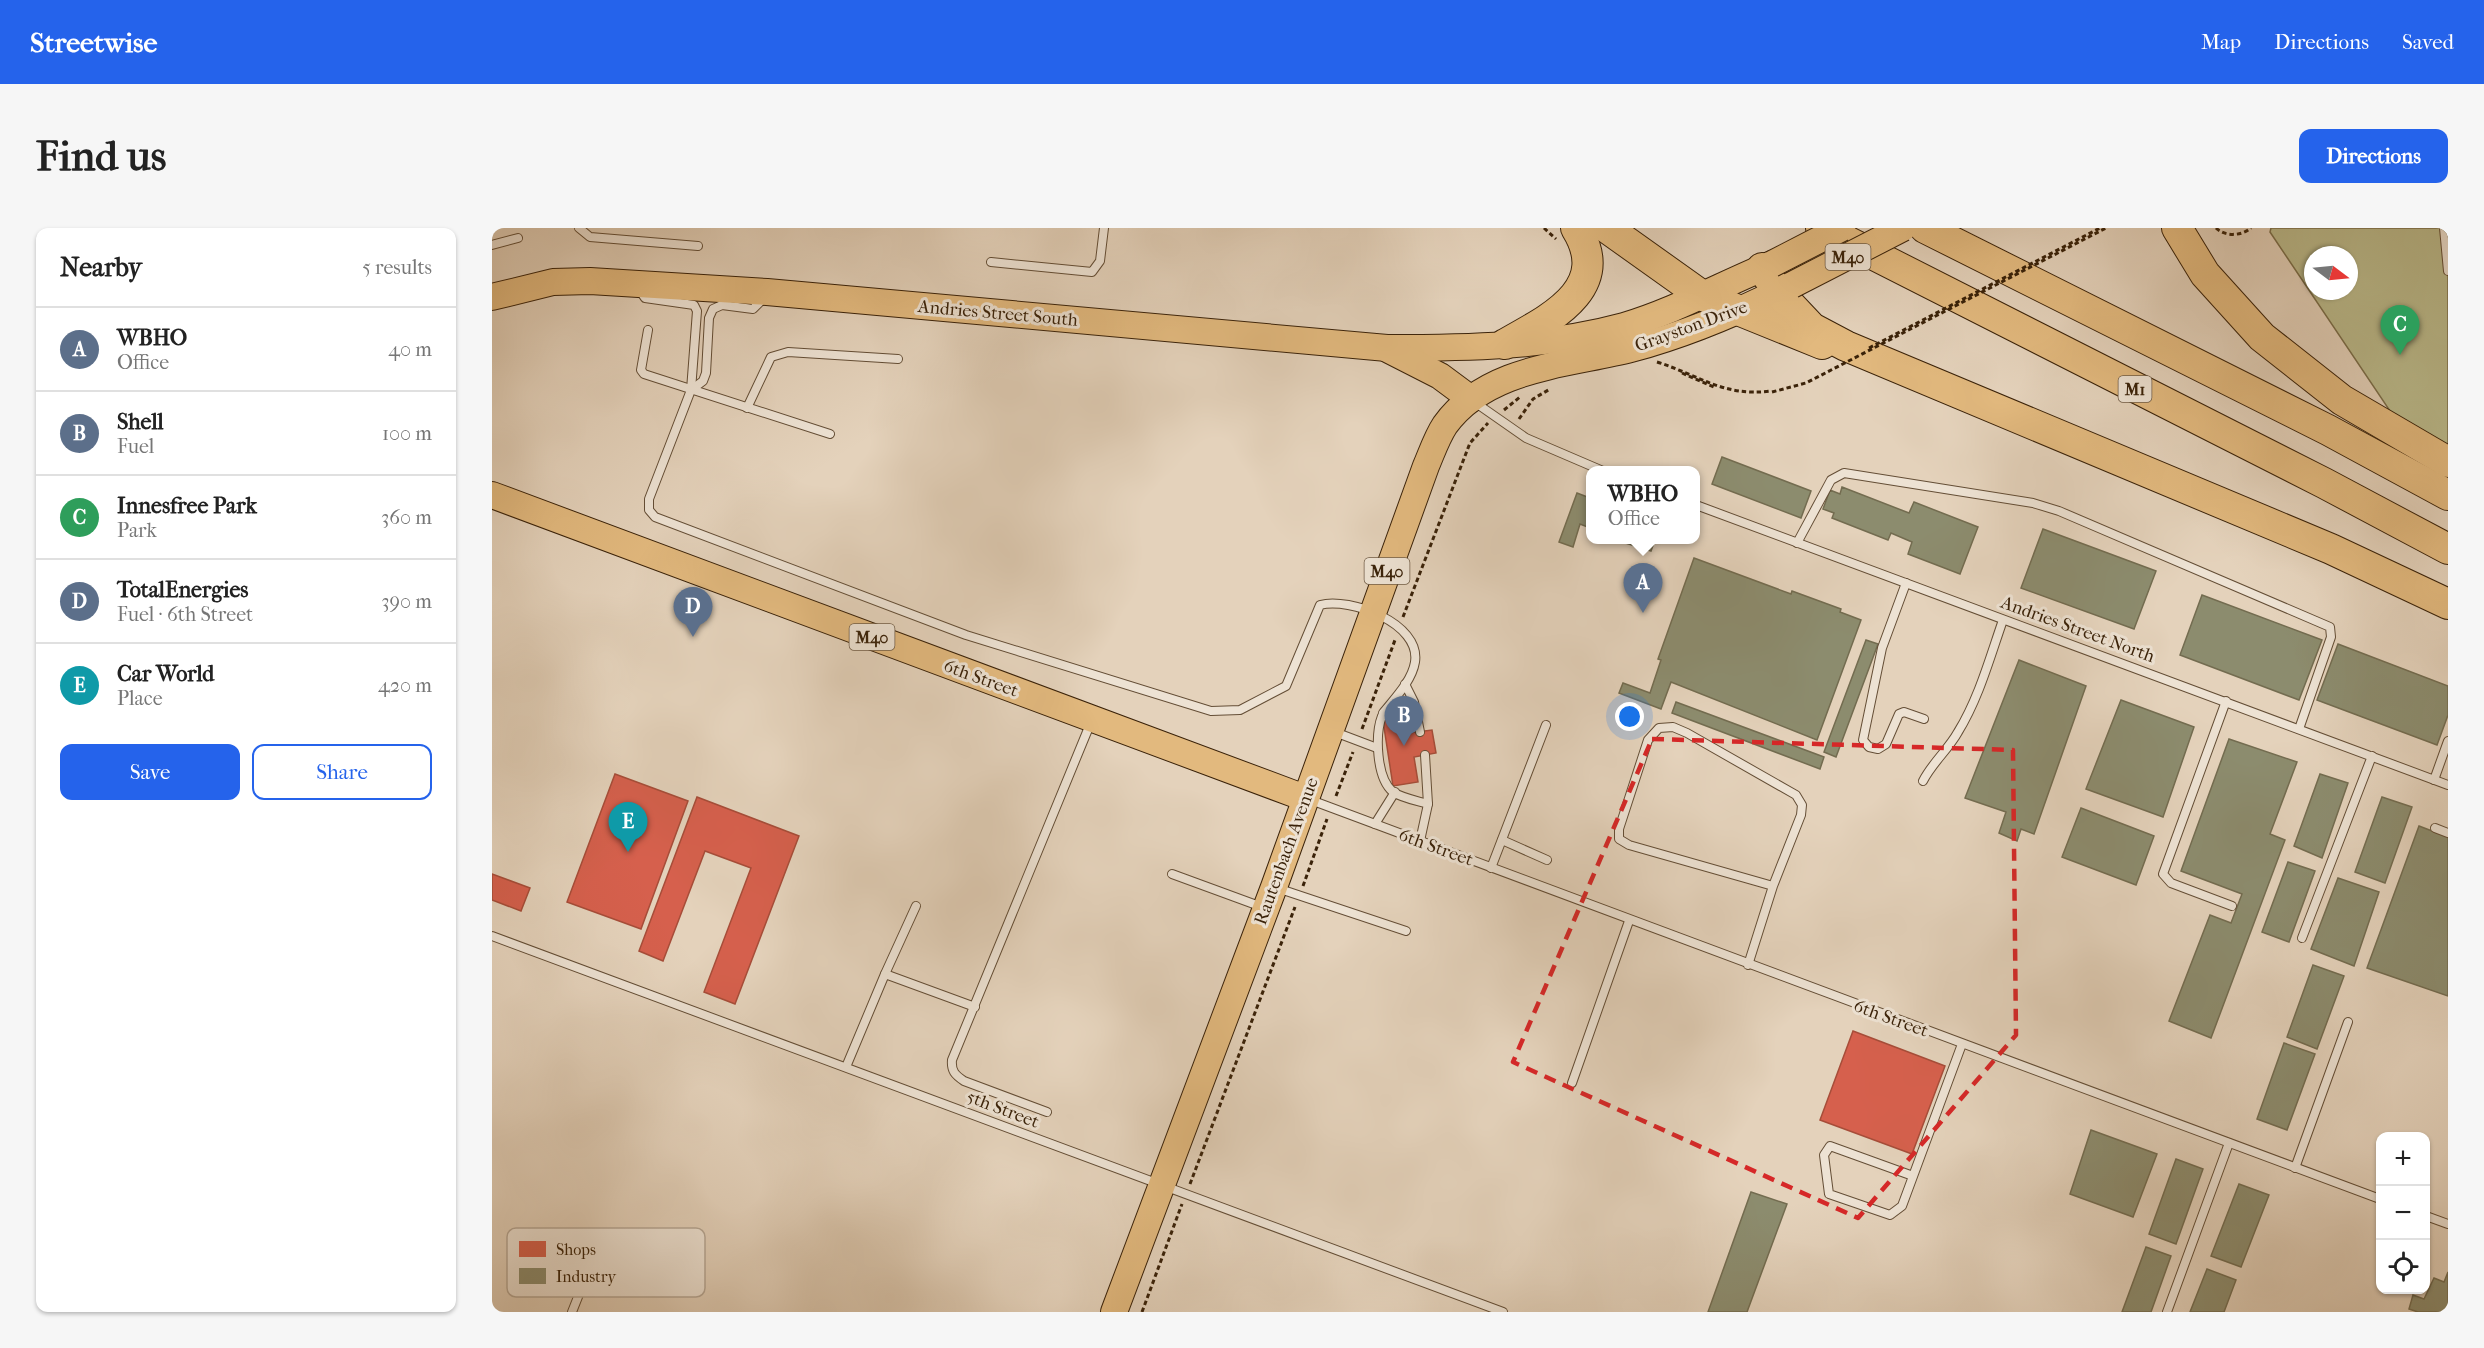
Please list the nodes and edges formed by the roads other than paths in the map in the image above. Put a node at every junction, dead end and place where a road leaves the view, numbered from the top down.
1 (579, 228) edge
2 (1104, 228) edge
3 (1607, 228) edge
4 (1821, 228) edge
5 (1842, 228) edge
6 (1903, 228) edge
7 (1924, 228) edge
8 (2177, 228) edge
9 (2188, 228) edge
10 (2444, 228) edge
11 (1568, 236) edge
12 (518, 238) dead end
13 (492, 245) edge
14 (698, 246) dead end
15 (991, 262) dead end
16 (2448, 272) edge
17 (1776, 278) junction
18 (635, 285) junction
19 (767, 292) junction
20 (1701, 295) junction
21 (492, 297) edge
22 (1738, 312) junction
23 (648, 330) dead end
24 (2262, 337) junction
25 (1505, 344) junction
26 (1387, 348) junction
27 (898, 359) dead end
28 (691, 390) junction
29 (1471, 399) junction
30 (747, 408) junction
31 (2016, 419) junction
32 (830, 434) dead end
33 (2448, 462) edge
34 (1590, 466) edge
35 (492, 495) edge
36 (2448, 495) edge
37 (1700, 507) edge
38 (1797, 543) junction
39 (2448, 549) edge
40 (1906, 583) junction
41 (2448, 604) edge
42 (1373, 611) junction
43 (2003, 620) junction
44 (1406, 684) junction
45 (2226, 701) junction
46 (1092, 719) junction
47 (1924, 719) dead end
48 (1546, 725) dead end
49 (2299, 729) junction
50 (1329, 730) junction
51 (1420, 732) dead end
52 (2448, 741) edge
53 (1377, 748) junction
54 (1425, 755) dead end
55 (2372, 756) junction
56 (2434, 780) junction
57 (1923, 781) dead end
58 (2448, 785) edge
59 (1395, 792) junction
60 (1305, 798) junction
61 (1428, 804) junction
62 (1375, 824) junction
63 (2435, 828) dead end
64 (2448, 832) edge
65 (1502, 840) junction
66 (1420, 841) junction
67 (1547, 860) dead end
68 (1491, 868) junction
69 (1172, 874) dead end
70 (1773, 886) junction
71 (1270, 898) junction
72 (916, 906) dead end
73 (2232, 906) dead end
74 (1629, 921) junction
75 (1406, 931) dead end
76 (492, 936) edge
77 (2302, 938) dead end
78 (1748, 965) junction
79 (885, 974) junction
80 (975, 1007) junction
81 (2348, 1022) dead end
82 (1962, 1044) junction
83 (846, 1067) junction
84 (1572, 1083) dead end
85 (1047, 1112) dead end
86 (2229, 1143) junction
87 (2295, 1168) junction
88 (1913, 1176) junction
89 (1161, 1185) junction
90 (2376, 1198) edge
91 (2430, 1217) edge
92 (2448, 1224) edge
93 (578, 1297) edge
94 (572, 1312) edge
95 (1114, 1312) edge
96 (1503, 1312) edge
97 (2166, 1312) edge

1 - 14 lane
2 - 15 lane
3 - 20 highway
4 - 39 highway, M1
5 - 17 main road, Grayston Drive / M40, bridge
6 - 17 main road, Grayston Drive / M40, bridge
7 - 36 highway
8 - 24 highway
9 - 24 highway
10 - 16 lane
11 - 25 highway
12 - 13 lane
17 - 20 main road, Grayston Drive / M40
17 - 22 main road, Grayston Drive / M40
17 - 31 highway
18 - 19 main road, Andries Street South / M40
18 - 21 main road, Andries Street South / M40
18 - 28 lane
19 - 26 main road, Andries Street South / M40
19 - 28 lane
20 - 22 highway
20 - 25 main road, Grayston Drive / M40
22 - 29 main road, Grayston Drive / M40
22 - 31 highway
23 - 28 lane
24 - 33 highway
25 - 26 main road, Andries Street South / M40
26 - 29 main road
27 - 30 lane
28 - 30 lane
28 - 42 lane
29 - 34 lane
29 - 42 main road, Rautenbach Avenue / M40
30 - 32 lane
31 - 41 highway
35 - 46 main road, 6th Street / M40
37 - 38 lane, Andries Street North
38 - 40 lane, Andries Street North
38 - 49 lane
40 - 43 lane, Andries Street North
40 - 47 lane
42 - 44 lane
42 - 50 main road, Rautenbach Avenue / M40
43 - 45 lane, Andries Street North
43 - 57 lane
44 - 51 lane
44 - 53 lane
45 - 49 lane, Andries Street North
45 - 73 lane
46 - 60 main road, 6th Street / M40
46 - 80 lane
48 - 65 lane
49 - 55 lane, Andries Street North
50 - 53 lane
50 - 60 main road, Rautenbach Avenue / M40
52 - 56 lane
53 - 59 lane
54 - 61 lane
55 - 56 lane, Andries Street North
55 - 77 lane
56 - 58 lane, Andries Street North
59 - 61 lane
59 - 62 lane
60 - 62 lane, 6th Street
60 - 71 main road, Rautenbach Avenue
61 - 66 lane
62 - 66 lane, 6th Street
63 - 64 lane
65 - 67 lane
65 - 68 lane
66 - 68 lane, 6th Street
68 - 74 lane, 6th Street
69 - 71 lane
70 - 70 lane
70 - 78 lane
71 - 75 lane
71 - 89 main road, Rautenbach Avenue
72 - 79 lane
74 - 78 lane, 6th Street
74 - 84 lane
76 - 83 lane, 5th Street
78 - 82 lane, 6th Street
79 - 80 lane
79 - 83 lane
80 - 85 lane
81 - 87 lane
82 - 86 lane, 6th Street
82 - 88 lane
83 - 89 lane, 5th Street
86 - 87 lane, 6th Street
86 - 97 lane
87 - 90 lane, 6th Street
88 - 88 lane
89 - 95 main road, Rautenbach Avenue
89 - 96 lane, 5th Street
91 - 92 lane
93 - 94 lane

